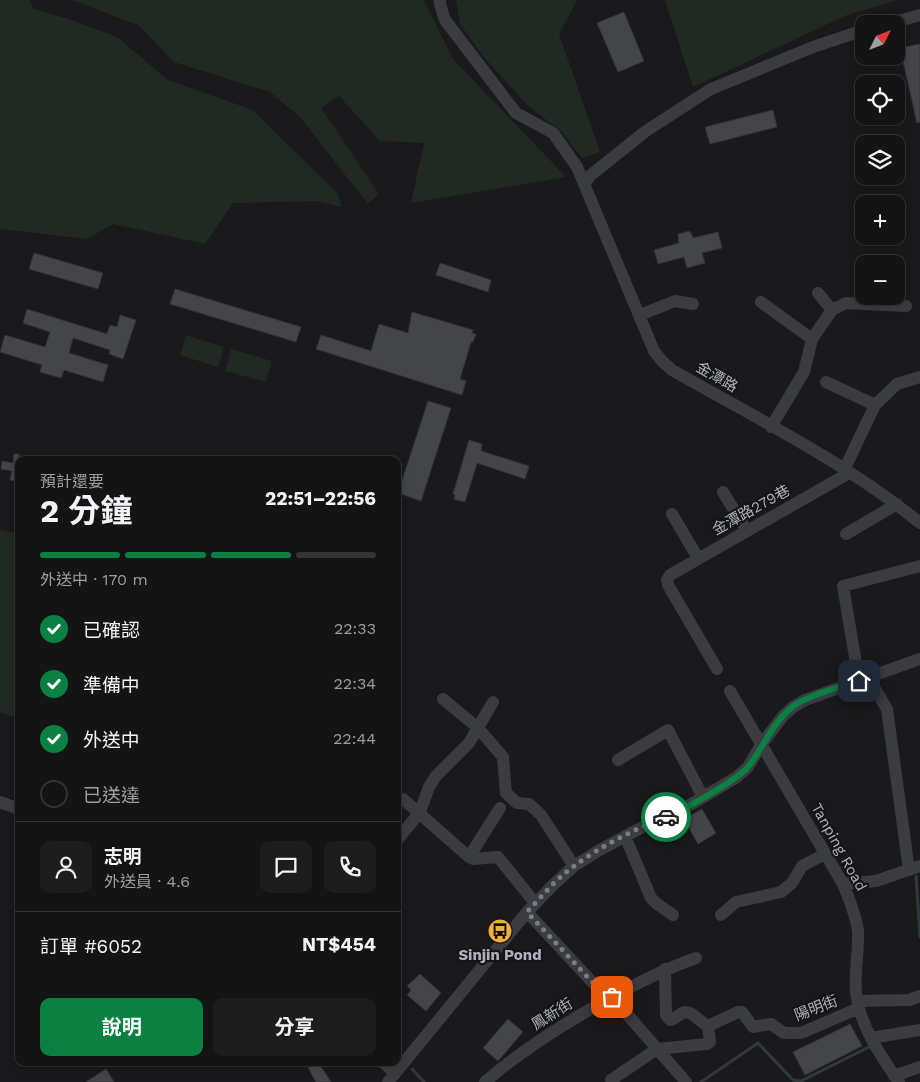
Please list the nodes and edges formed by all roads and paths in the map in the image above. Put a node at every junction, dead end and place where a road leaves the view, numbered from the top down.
1 (440, 0) edge
2 (920, 15) edge
3 (905, 19) edge
4 (855, 33) edge
5 (584, 184) junction
6 (818, 294) dead end
7 (760, 302) dead end
8 (693, 304) dead end
9 (906, 306) dead end
10 (832, 310) junction
11 (640, 315) junction
12 (812, 338) junction
13 (920, 377) edge
14 (826, 382) dead end
15 (875, 406) junction
16 (771, 427) junction
17 (846, 472) junction
18 (724, 492) dead end
19 (897, 504) junction
20 (672, 514) dead end
21 (920, 523) edge
22 (747, 531) junction
23 (846, 534) dead end
24 (698, 558) junction
25 (920, 566) edge
26 (920, 659) edge
27 (717, 669) dead end
28 (864, 679) junction
29 (730, 691) dead end
30 (443, 699) dead end
31 (493, 702) dead end
32 (478, 728) junction
33 (761, 745) junction
34 (618, 760) dead end
35 (703, 797) junction
36 (403, 799) dead end
37 (0, 802) edge
38 (15, 808) edge
39 (500, 808) dead end
40 (420, 812) junction
41 (401, 835) edge
42 (625, 836) junction
43 (825, 854) junction
44 (469, 857) junction
45 (574, 866) junction
46 (914, 868) edge
47 (843, 884) junction
48 (531, 908) junction
49 (673, 915) dead end
50 (721, 915) dead end
51 (696, 958) dead end
52 (665, 969) junction
53 (920, 996) edge
54 (610, 998) junction
55 (858, 1004) junction
56 (708, 1026) junction
57 (920, 1030) edge
58 (871, 1038) junction
59 (657, 1049) junction
60 (385, 1066) edge
61 (401, 1066) edge
62 (401, 1066) edge
63 (920, 1067) edge
64 (391, 1078) edge
65 (897, 1079) edge
66 (611, 1080) dead end
67 (485, 1082) edge
68 (686, 1082) edge

1 - 5 street, 金潭路
2 - 3 street
4 - 5 street
5 - 11 street, 金潭路
6 - 10 street
7 - 12 street
8 - 11 street
9 - 10 street
10 - 12 street
11 - 16 street, 金潭路
12 - 16 street
13 - 15 street
14 - 15 street
15 - 17 street
16 - 17 street, 金潭路
17 - 19 street, 金潭路
17 - 22 street, 金潭路279巷
18 - 22 street
19 - 21 street, 金潭路
19 - 23 street
20 - 24 street
22 - 24 street, 金潭路279巷
24 - 27 street, 金潭路279巷
25 - 28 street
26 - 28 street
28 - 33 street
28 - 46 street
29 - 33 street, Tanping Road
30 - 32 street
31 - 32 street
32 - 40 street
32 - 45 street
33 - 35 street
33 - 43 street, Tanping Road
34 - 35 street
35 - 42 street
36 - 40 street
37 - 38 street
39 - 44 street
40 - 41 street
40 - 44 street
42 - 45 street
42 - 49 street
43 - 47 street, Tanping Road
43 - 50 street
44 - 48 street
45 - 48 street
46 - 47 street
47 - 55 street, Tanping Road
48 - 54 street
48 - 62 street
51 - 52 street, 鳳新街
52 - 54 street, 鳳新街
52 - 56 street
53 - 55 street
54 - 59 street
54 - 67 street, 鳳新街
55 - 56 street, 陽明街
55 - 58 street, Tanping Road
56 - 59 street
57 - 58 street
58 - 65 street, Tanping Road
59 - 66 street
59 - 68 street
60 - 64 street
61 - 64 street
63 - 65 street

